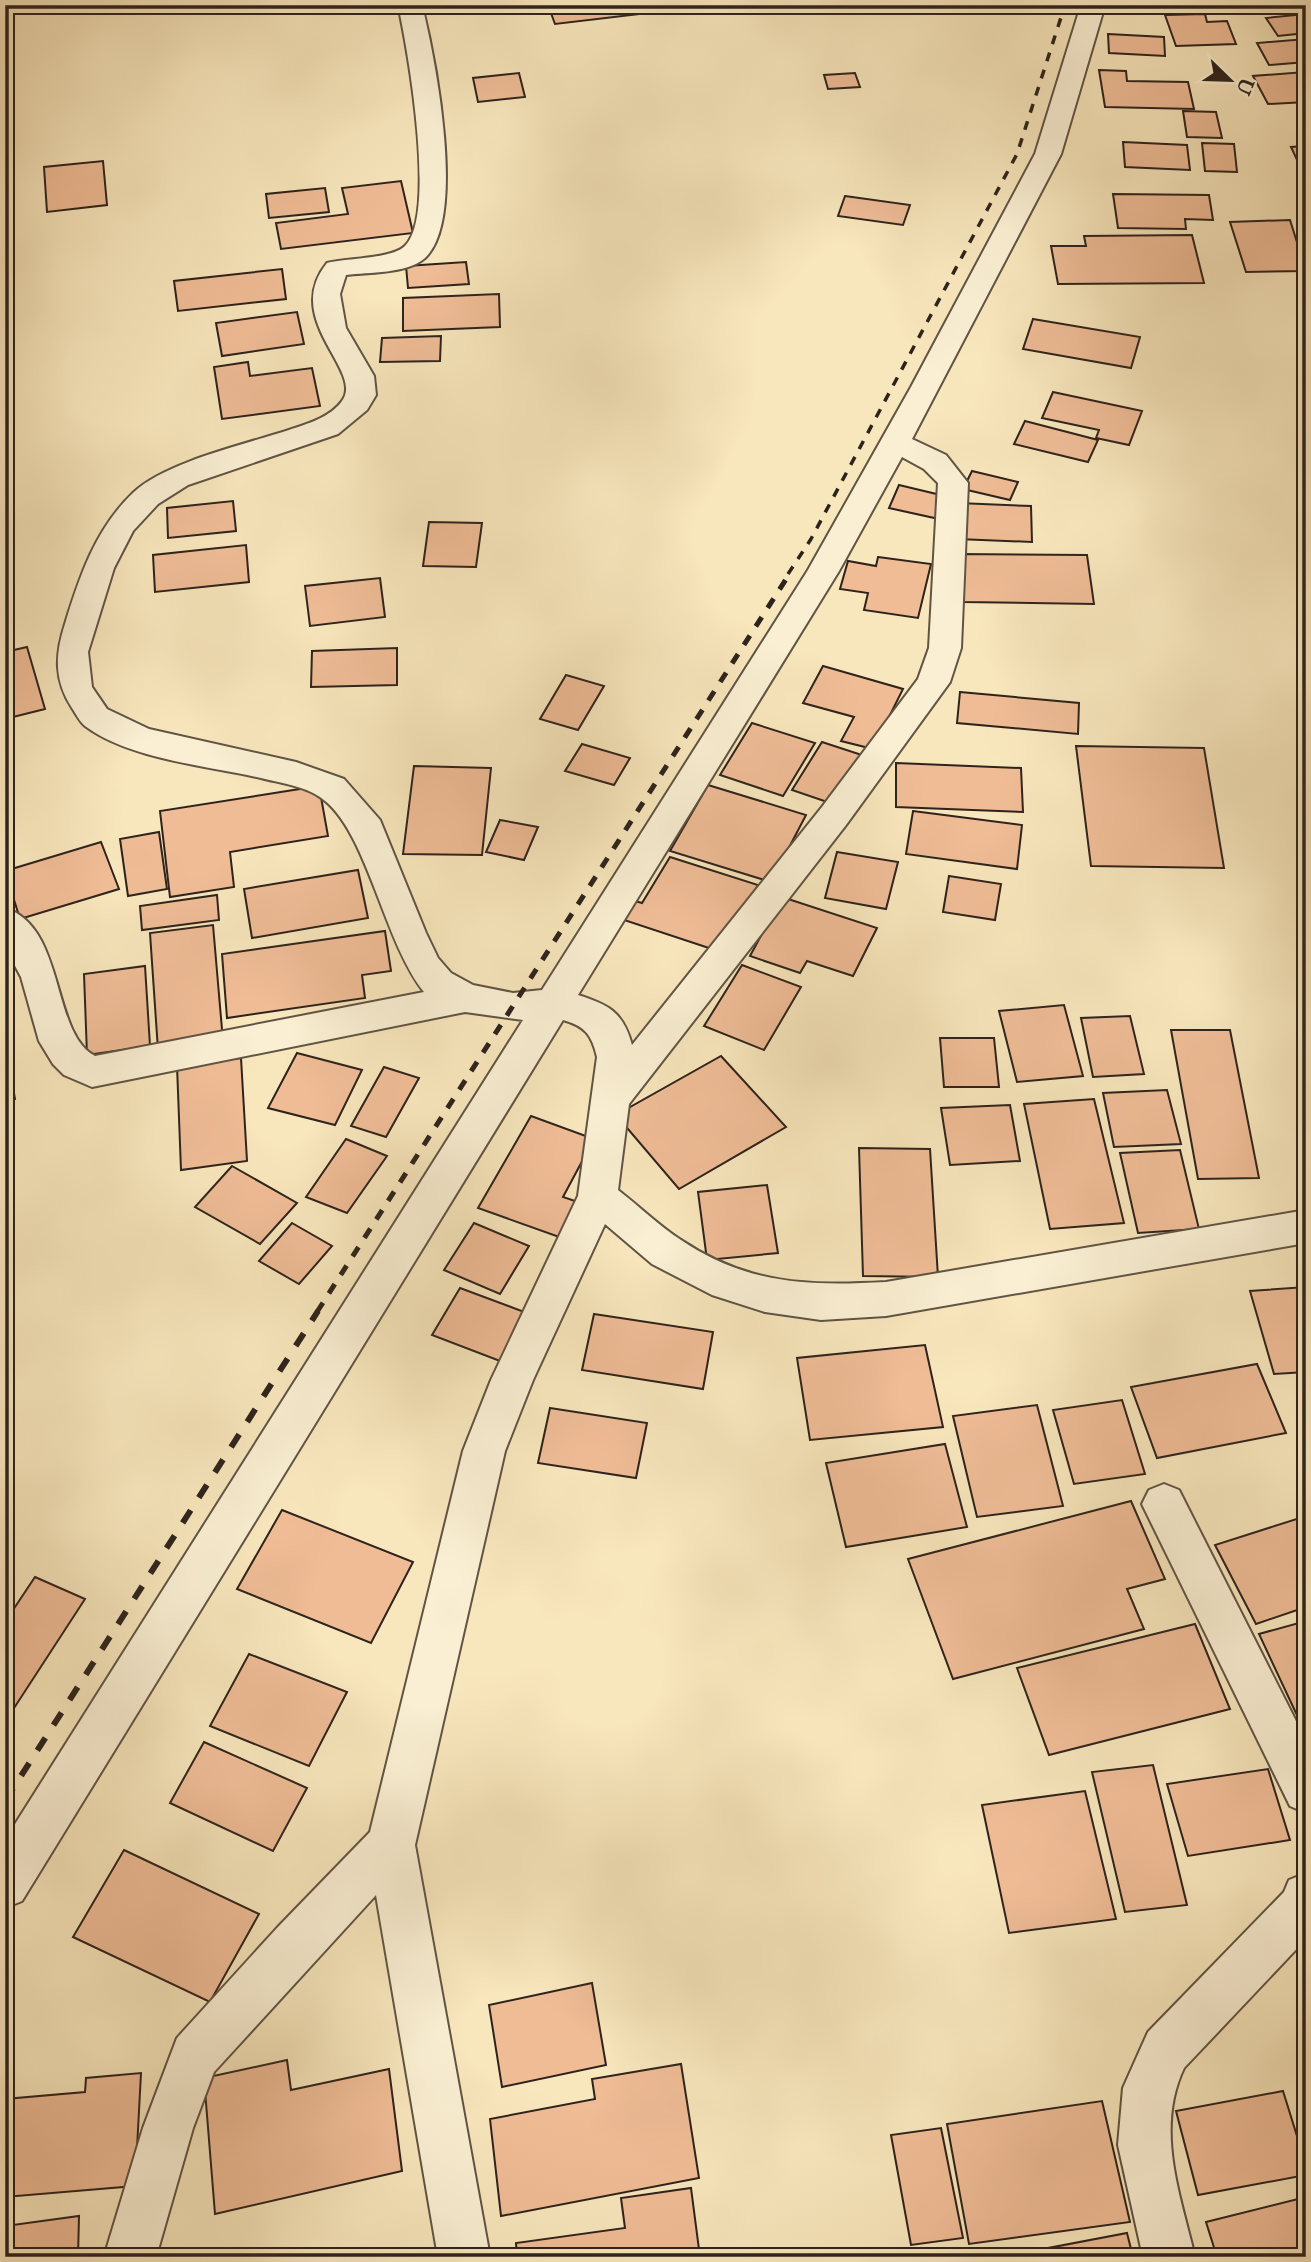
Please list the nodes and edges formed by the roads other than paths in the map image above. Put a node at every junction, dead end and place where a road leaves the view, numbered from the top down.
1 (410, 5) edge
2 (1093, 5) edge
3 (894, 444) junction
4 (5, 921) edge
5 (465, 998) junction
6 (555, 1003) junction
7 (611, 1099) junction
8 (597, 1196) junction
9 (1306, 1226) edge
10 (1164, 1504) dead end
11 (1306, 1790) edge
12 (391, 1845) junction
13 (5, 1884) edge
14 (1306, 1897) edge
15 (130, 2257) edge
16 (464, 2257) edge
17 (1169, 2257) edge

1 - 5 street
2 - 3 street
3 - 6 street
3 - 7 street
4 - 5 street
5 - 6 street
6 - 7 street
6 - 13 street
7 - 8 street
8 - 9 street
8 - 12 street
10 - 11 street
12 - 15 street
12 - 16 street
14 - 17 street

